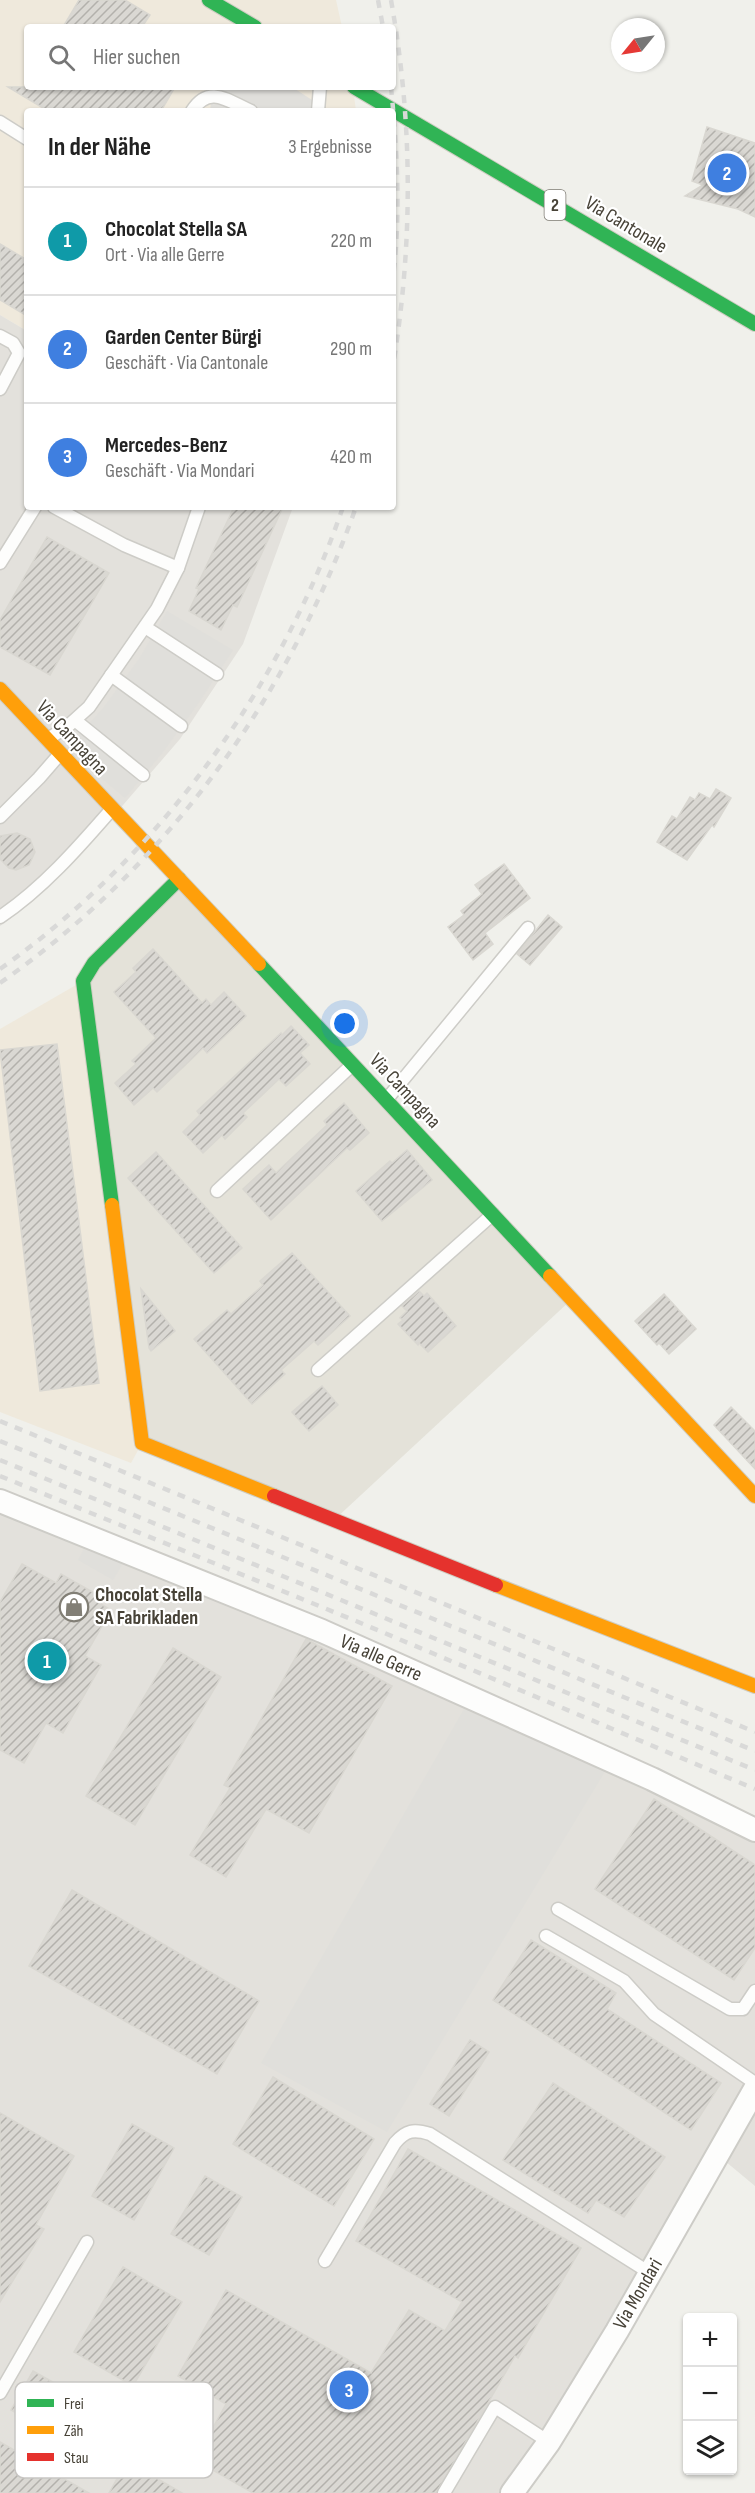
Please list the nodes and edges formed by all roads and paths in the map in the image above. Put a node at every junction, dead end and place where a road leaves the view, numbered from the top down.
1 (209, 0) edge
2 (250, 24) edge
3 (320, 90) edge
4 (359, 90) edge
5 (194, 108) edge
6 (244, 108) edge
7 (318, 108) edge
8 (390, 108) edge
9 (396, 112) edge
10 (0, 122) edge
11 (24, 137) edge
12 (755, 324) edge
13 (0, 336) edge
14 (0, 389) edge
15 (33, 510) edge
16 (60, 510) edge
17 (198, 510) edge
18 (0, 563) edge
19 (178, 568) junction
20 (145, 627) junction
21 (217, 674) dead end
22 (111, 675) junction
23 (0, 689) edge
24 (76, 721) junction
25 (181, 726) dead end
26 (47, 739) junction
27 (60, 754) junction
28 (143, 775) dead end
29 (111, 809) junction
30 (0, 817) edge
31 (179, 879) junction
32 (0, 917) edge
33 (528, 928) dead end
34 (353, 1064) junction
35 (386, 1100) junction
36 (217, 1191) dead end
37 (493, 1213) junction
38 (318, 1370) dead end
39 (755, 1496) edge
40 (0, 1501) edge
41 (755, 1686) edge
42 (755, 1830) edge
43 (558, 1909) dead end
44 (546, 1936) dead end
45 (755, 1991) edge
46 (755, 2083) edge
47 (755, 2089) edge
48 (87, 2242) dead end
49 (325, 2261) dead end
50 (650, 2273) junction
51 (0, 2393) edge
52 (549, 2442) junction
53 (444, 2493) edge
54 (512, 2493) edge

1 - 2 street
3 - 7 lane
4 - 8 street, Via Cantonale / 2
5 - 6 lane
9 - 12 street, Via Cantonale / 2
10 - 11 lane
13 - 14 lane
15 - 18 lane
16 - 19 lane
17 - 19 lane
19 - 20 lane
20 - 21 lane
20 - 22 lane
22 - 24 lane
22 - 25 lane
23 - 26 street, Via Campagna
24 - 26 lane
24 - 28 lane
26 - 27 street, Via Campagna
27 - 29 street, Via Campagna
27 - 30 lane
29 - 31 street, Via Campagna
29 - 32 lane
31 - 34 street, Via Campagna
31 - 41 street
33 - 35 lane
34 - 35 street, Via Campagna
34 - 36 lane
35 - 37 street, Via Campagna
37 - 38 lane
37 - 39 street, Via Campagna
40 - 42 street, Via alle Gerre
43 - 45 lane
44 - 46 lane
47 - 50 street, Via Mondari
48 - 51 lane
49 - 50 lane
50 - 52 street, Via Mondari
52 - 53 lane
52 - 54 street, Via Mondari

